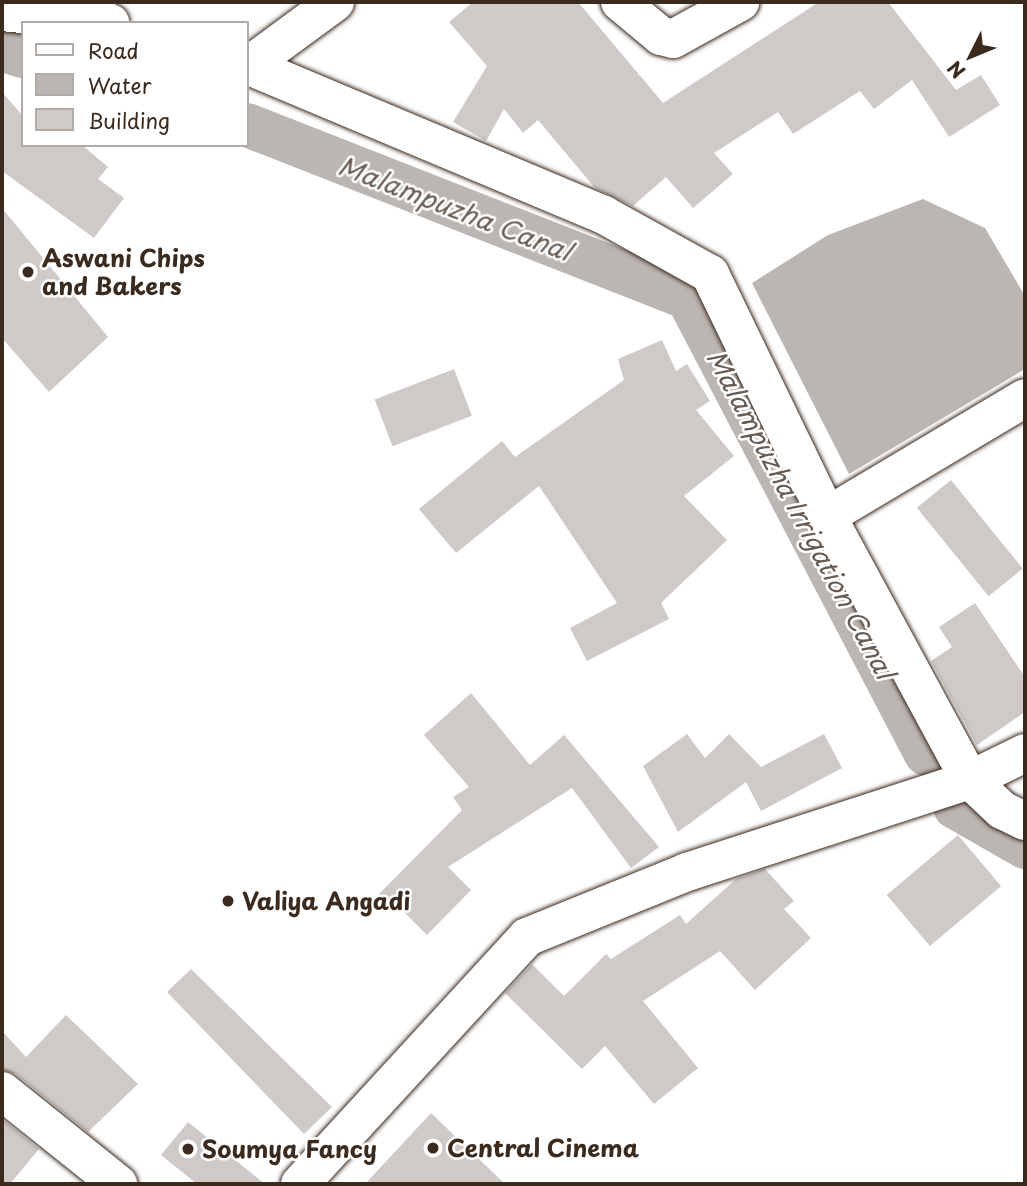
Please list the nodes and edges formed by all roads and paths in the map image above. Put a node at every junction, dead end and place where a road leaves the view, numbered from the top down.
1 (335, 2) edge
2 (620, 2) edge
3 (740, 2) edge
4 (2, 12) edge
5 (90, 21) edge
6 (248, 65) edge
7 (1025, 398) edge
8 (827, 516) junction
9 (1025, 753) edge
10 (970, 780) junction
11 (1025, 821) edge
12 (2, 1091) edge
13 (118, 1184) edge
14 (300, 1184) edge

1 - 6 street
2 - 3 street
4 - 5 street
6 - 8 street
7 - 8 street
8 - 10 street
9 - 10 street
10 - 11 street
10 - 14 street
12 - 13 street

